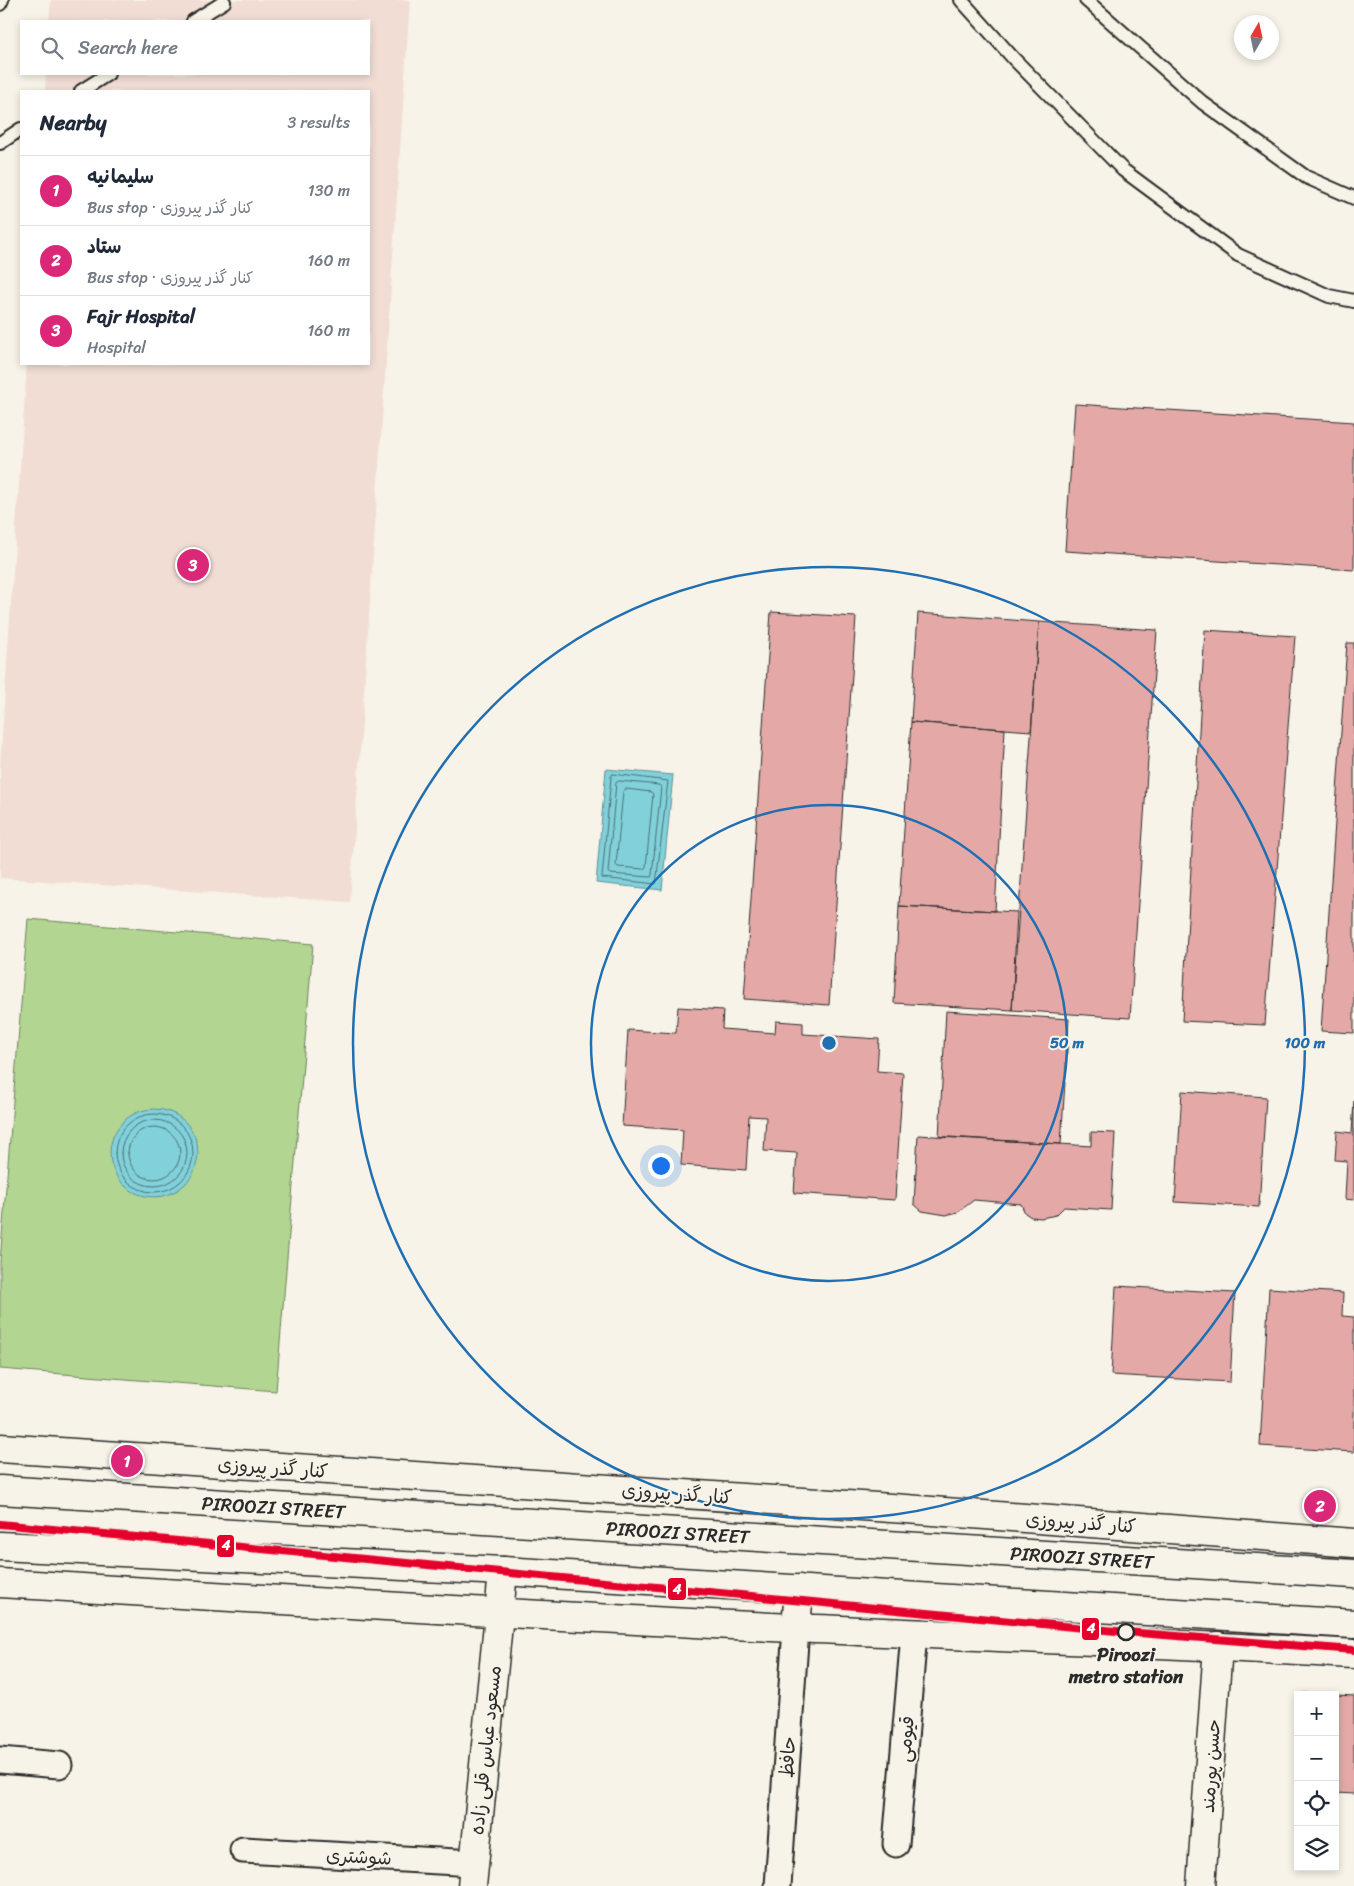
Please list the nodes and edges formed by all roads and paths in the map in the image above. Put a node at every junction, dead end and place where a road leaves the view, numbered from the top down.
1 (2, 0) edge
2 (961, 0) edge
3 (1086, 0) edge
4 (224, 2) dead end
5 (0, 4) edge
6 (195, 20) edge
7 (106, 75) edge
8 (82, 90) edge
9 (20, 130) edge
10 (0, 143) edge
11 (1354, 198) edge
12 (1354, 301) edge
13 (0, 1448) edge
14 (0, 1490) edge
15 (1354, 1543) edge
16 (0, 1546) edge
17 (503, 1571) junction
18 (1354, 1574) edge
19 (0, 1583) edge
20 (799, 1589) junction
21 (499, 1614) junction
22 (1221, 1616) junction
23 (1354, 1624) edge
24 (796, 1628) junction
25 (914, 1634) junction
26 (1218, 1646) junction
27 (1354, 1654) edge
28 (0, 1760) edge
29 (58, 1765) dead end
30 (896, 1844) dead end
31 (243, 1850) dead end
32 (473, 1874) edge
33 (778, 1886) edge
34 (1200, 1886) edge

1 - 5 lane
2 - 12 lane
3 - 11 lane
4 - 6 lane
7 - 8 lane
9 - 10 lane
13 - 15 main road, کنار گذر پیروزی
14 - 18 main road, PIROOZI STREET
16 - 17 main road
17 - 20 main road
17 - 21 main road, مسعود عباس قلی زاده
19 - 21 main road
20 - 22 main road
20 - 24 main road
21 - 24 main road
21 - 32 main road, مسعود عباس قلی زاده
22 - 23 main road
22 - 26 main road, حسن پورمند
24 - 25 main road
24 - 33 street, حافظ
25 - 26 main road
25 - 30 street, قیومی
26 - 27 main road
26 - 34 main road, حسن پورمند
28 - 29 street
31 - 32 street, شوشتری

